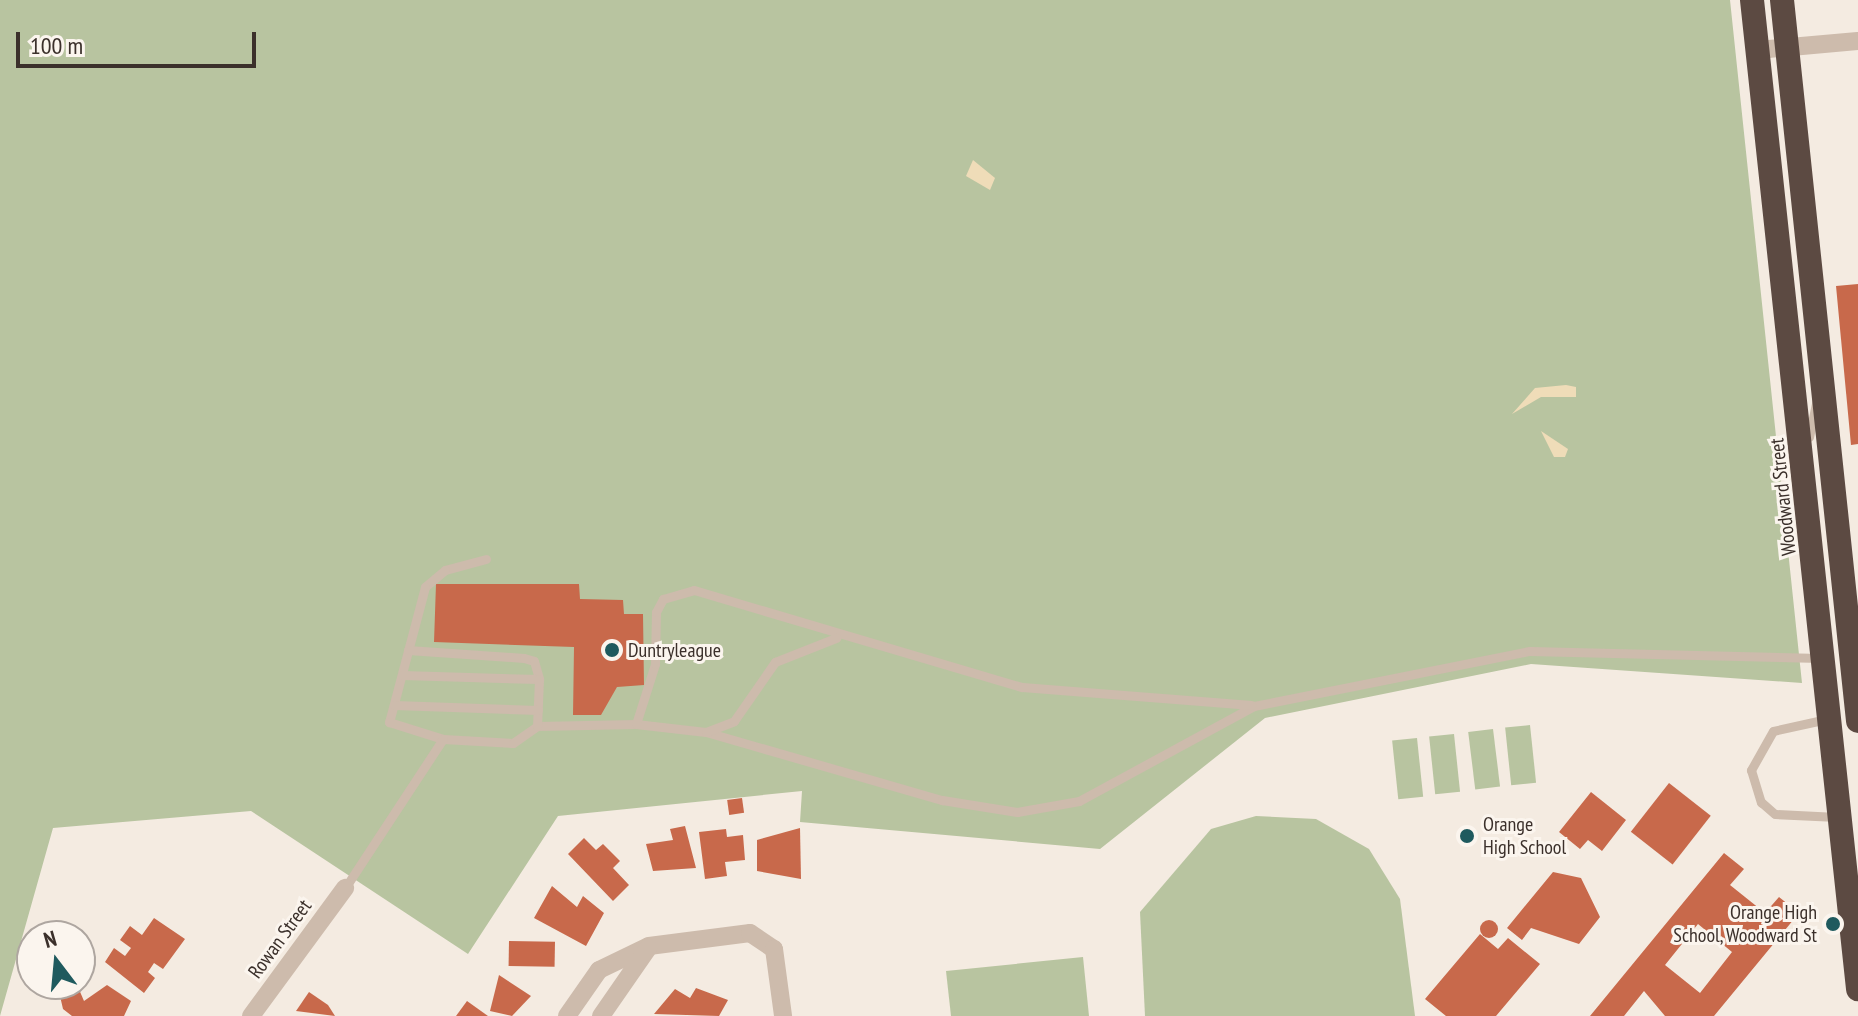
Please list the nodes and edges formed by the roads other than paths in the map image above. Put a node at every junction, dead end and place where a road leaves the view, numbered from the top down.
1 (1752, 0) edge
2 (1782, 0) edge
3 (1858, 41) edge
4 (1787, 48) junction
5 (1757, 50) junction
6 (1825, 391) junction
7 (1805, 477) junction
8 (486, 559) dead end
9 (839, 637) junction
10 (408, 650) junction
11 (1824, 657) junction
12 (402, 675) junction
13 (539, 679) junction
14 (394, 705) junction
15 (1254, 706) junction
16 (538, 710) junction
17 (1830, 718) junction
18 (1858, 721) edge
19 (636, 724) junction
20 (537, 726) junction
21 (706, 732) junction
22 (443, 739) junction
23 (1840, 816) junction
24 (345, 888) joint
25 (649, 946) junction
26 (1858, 989) edge
27 (251, 1016) edge
28 (567, 1016) edge
29 (601, 1016) edge
30 (783, 1016) edge

1 - 5 highway, Woodward Street
2 - 4 highway
3 - 4 street
4 - 5 street
4 - 6 highway
5 - 7 highway, Woodward Street
6 - 7 lane
6 - 18 highway
7 - 11 highway, Woodward Street
8 - 10 lane
9 - 15 lane
9 - 19 lane
9 - 21 lane
10 - 12 lane
10 - 13 lane
11 - 15 lane
11 - 17 highway, Woodward Street
12 - 13 lane
12 - 14 lane
13 - 16 lane
14 - 16 lane
14 - 22 lane
15 - 21 lane
16 - 20 lane
17 - 23 highway, Woodward Street
17 - 23 lane
19 - 20 lane
19 - 21 lane
20 - 22 lane
22 - 24 lane
23 - 26 highway, Woodward Street
24 - 27 street, Rowan Street
25 - 28 street
25 - 29 street
25 - 30 street

